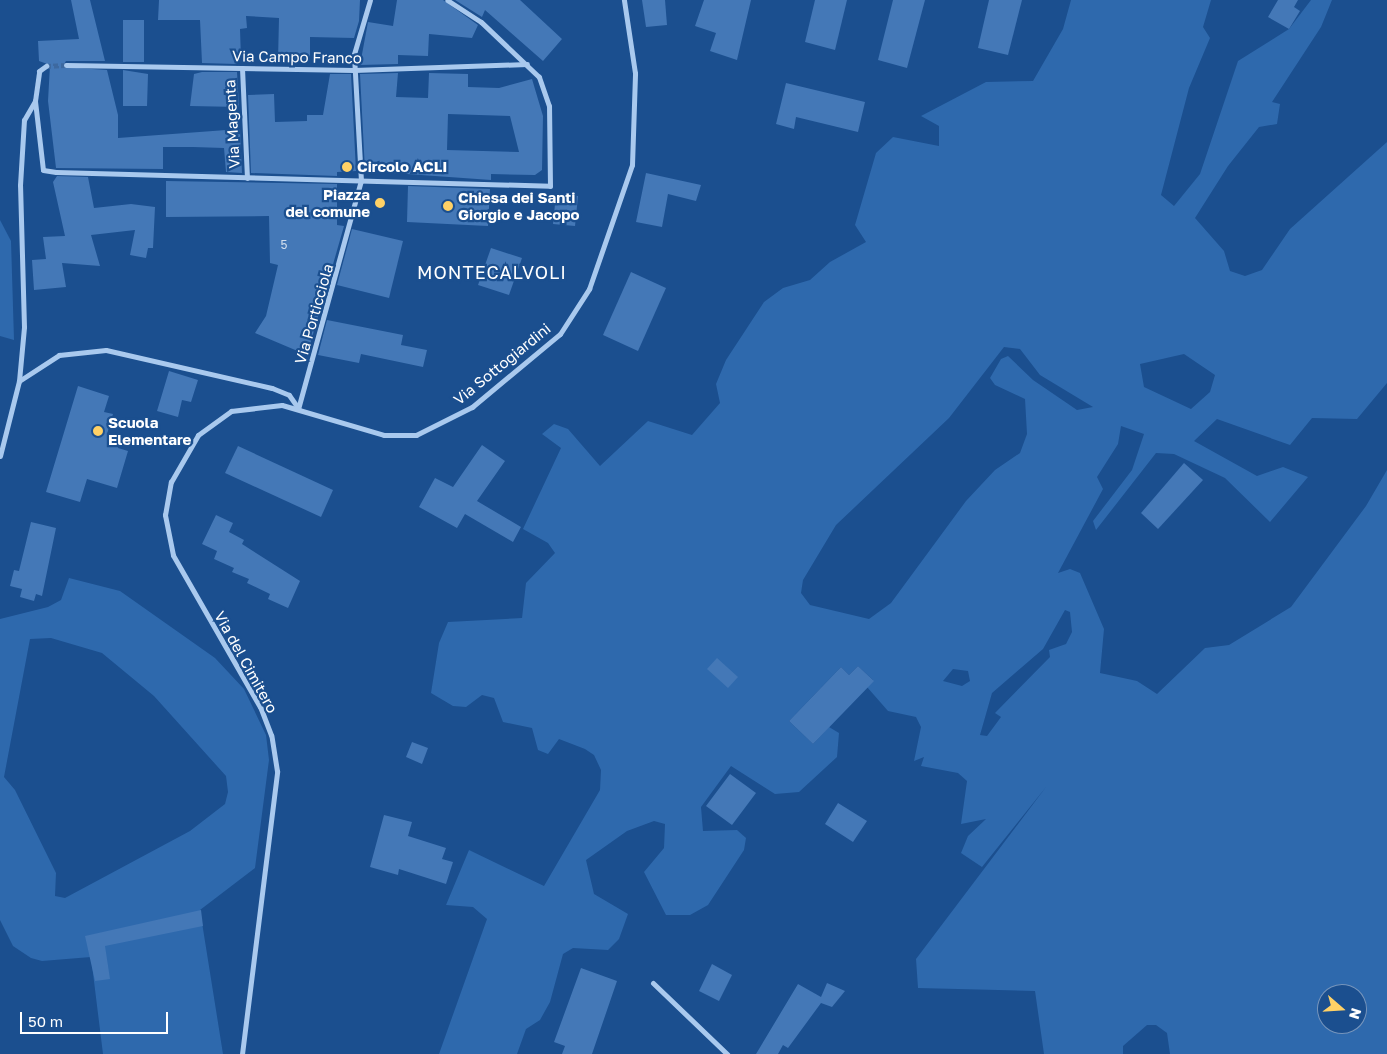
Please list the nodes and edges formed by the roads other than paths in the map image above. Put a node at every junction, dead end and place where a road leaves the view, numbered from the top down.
1 (370, 0) edge
2 (447, 0) edge
3 (624, 0) edge
4 (527, 64) junction
5 (66, 65) tunnel mouth
6 (46, 66) dead end
7 (242, 68) junction
8 (354, 70) junction
9 (35, 101) junction
10 (248, 178) junction
11 (361, 181) junction
12 (19, 381) junction
13 (298, 409) junction
14 (0, 456) edge
15 (653, 983) dead end
16 (242, 1054) edge
17 (727, 1054) edge

1 - 8 street
2 - 4 street
3 - 13 street, Via Sottogiardini
4 - 8 street, Via Campo Franco
4 - 11 street
5 - 7 street, Via Campo Franco
6 - 9 street
7 - 8 street, Via Campo Franco
7 - 10 street, Via Magenta
8 - 11 street
9 - 10 street
9 - 12 street
10 - 11 street
11 - 13 street, Via Porticciola
12 - 13 street
12 - 14 street
13 - 16 street, Via del Cimitero
15 - 17 street

